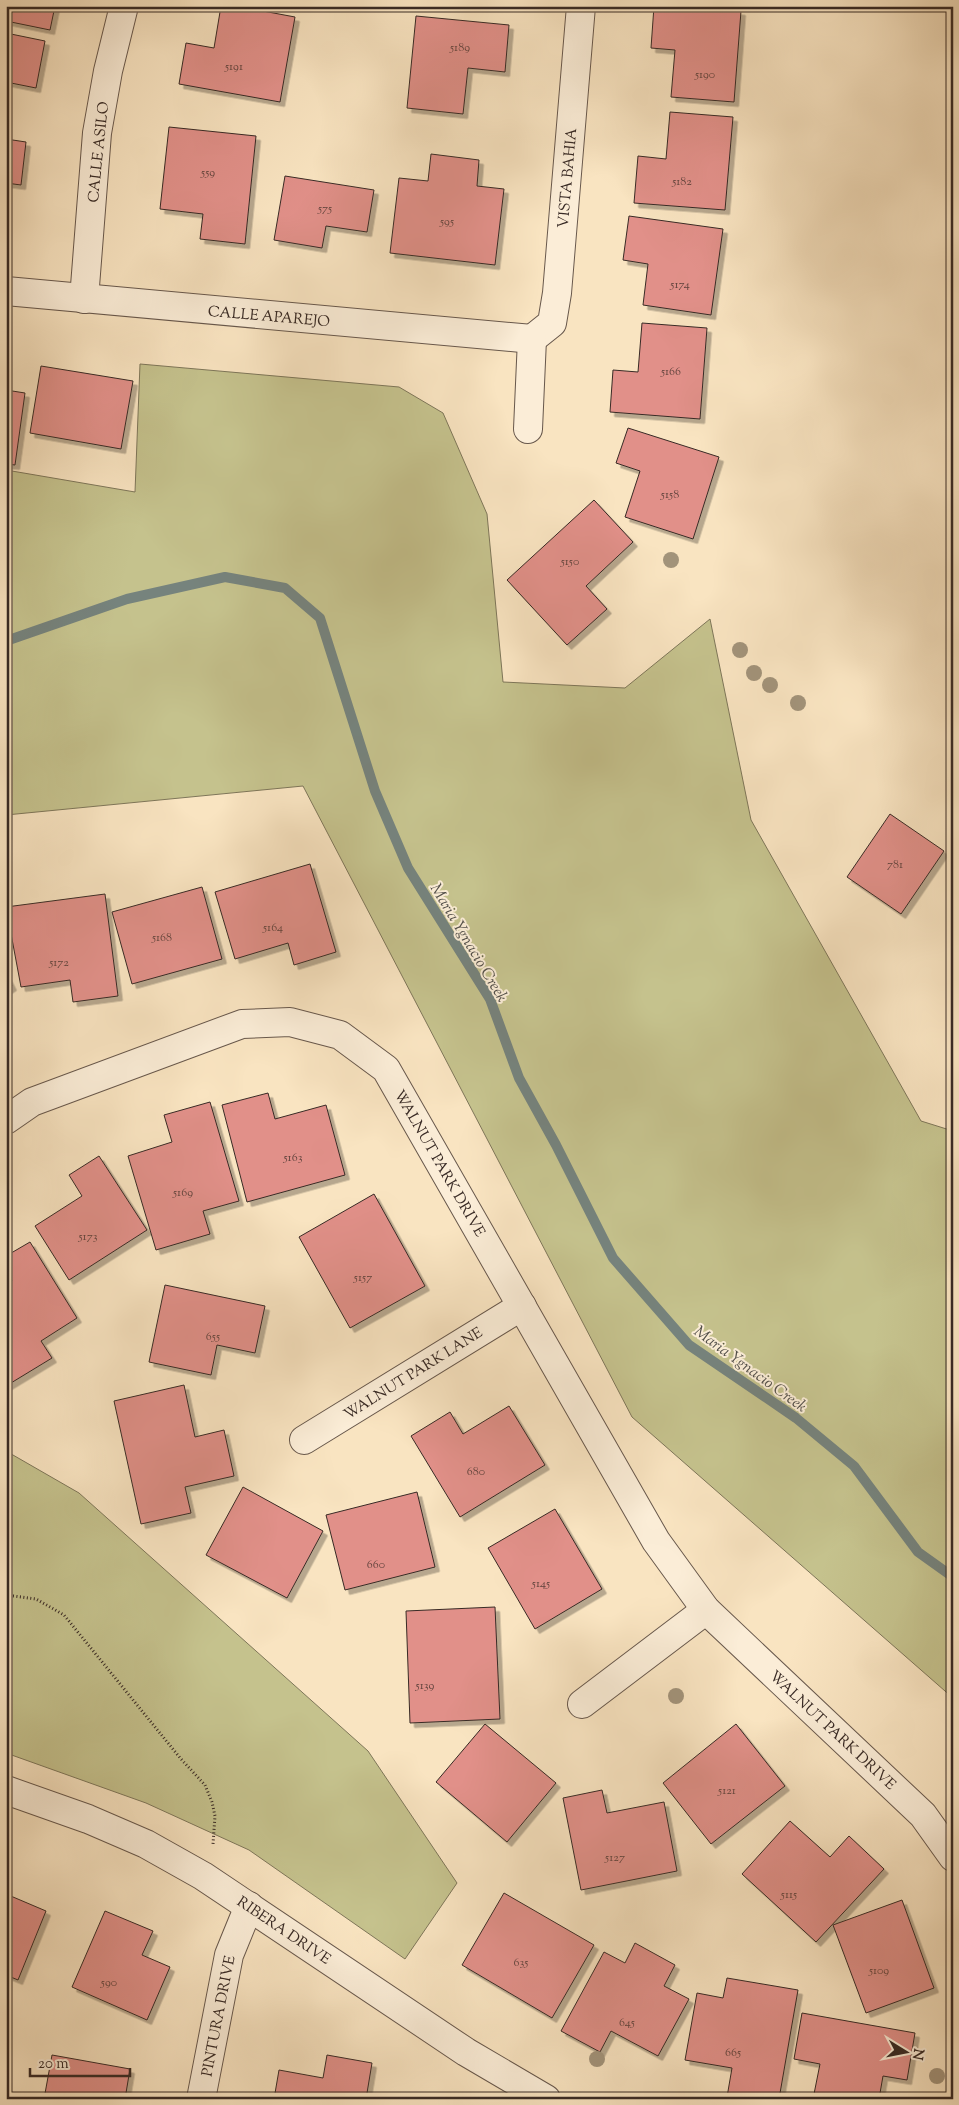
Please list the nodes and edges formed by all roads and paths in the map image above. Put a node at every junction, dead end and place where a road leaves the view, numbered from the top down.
1 (124, 6) edge
2 (581, 6) edge
3 (6, 291) edge
4 (84, 299) junction
5 (532, 340) junction
6 (528, 429) dead end
7 (6, 1120) edge
8 (522, 1306) junction
9 (304, 1440) dead end
10 (6, 1595) edge
11 (706, 1610) junction
12 (582, 1704) dead end
13 (6, 1790) edge
14 (213, 1844) dead end
15 (953, 1857) edge
16 (249, 1906) junction
17 (202, 2099) edge
18 (546, 2099) edge

1 - 4 street, CALLE ASILO
2 - 5 street, VISTA BAHIA
3 - 4 street, CALLE APAREJO
4 - 5 street, CALLE APAREJO
5 - 6 street
7 - 8 street, WALNUT PARK DRIVE
8 - 9 street, WALNUT PARK LANE
8 - 11 street, WALNUT PARK DRIVE
10 - 14 path
11 - 12 street
11 - 15 street, WALNUT PARK DRIVE
13 - 16 street, RIBERA DRIVE
16 - 17 street, PINTURA DRIVE
16 - 18 street, RIBERA DRIVE

